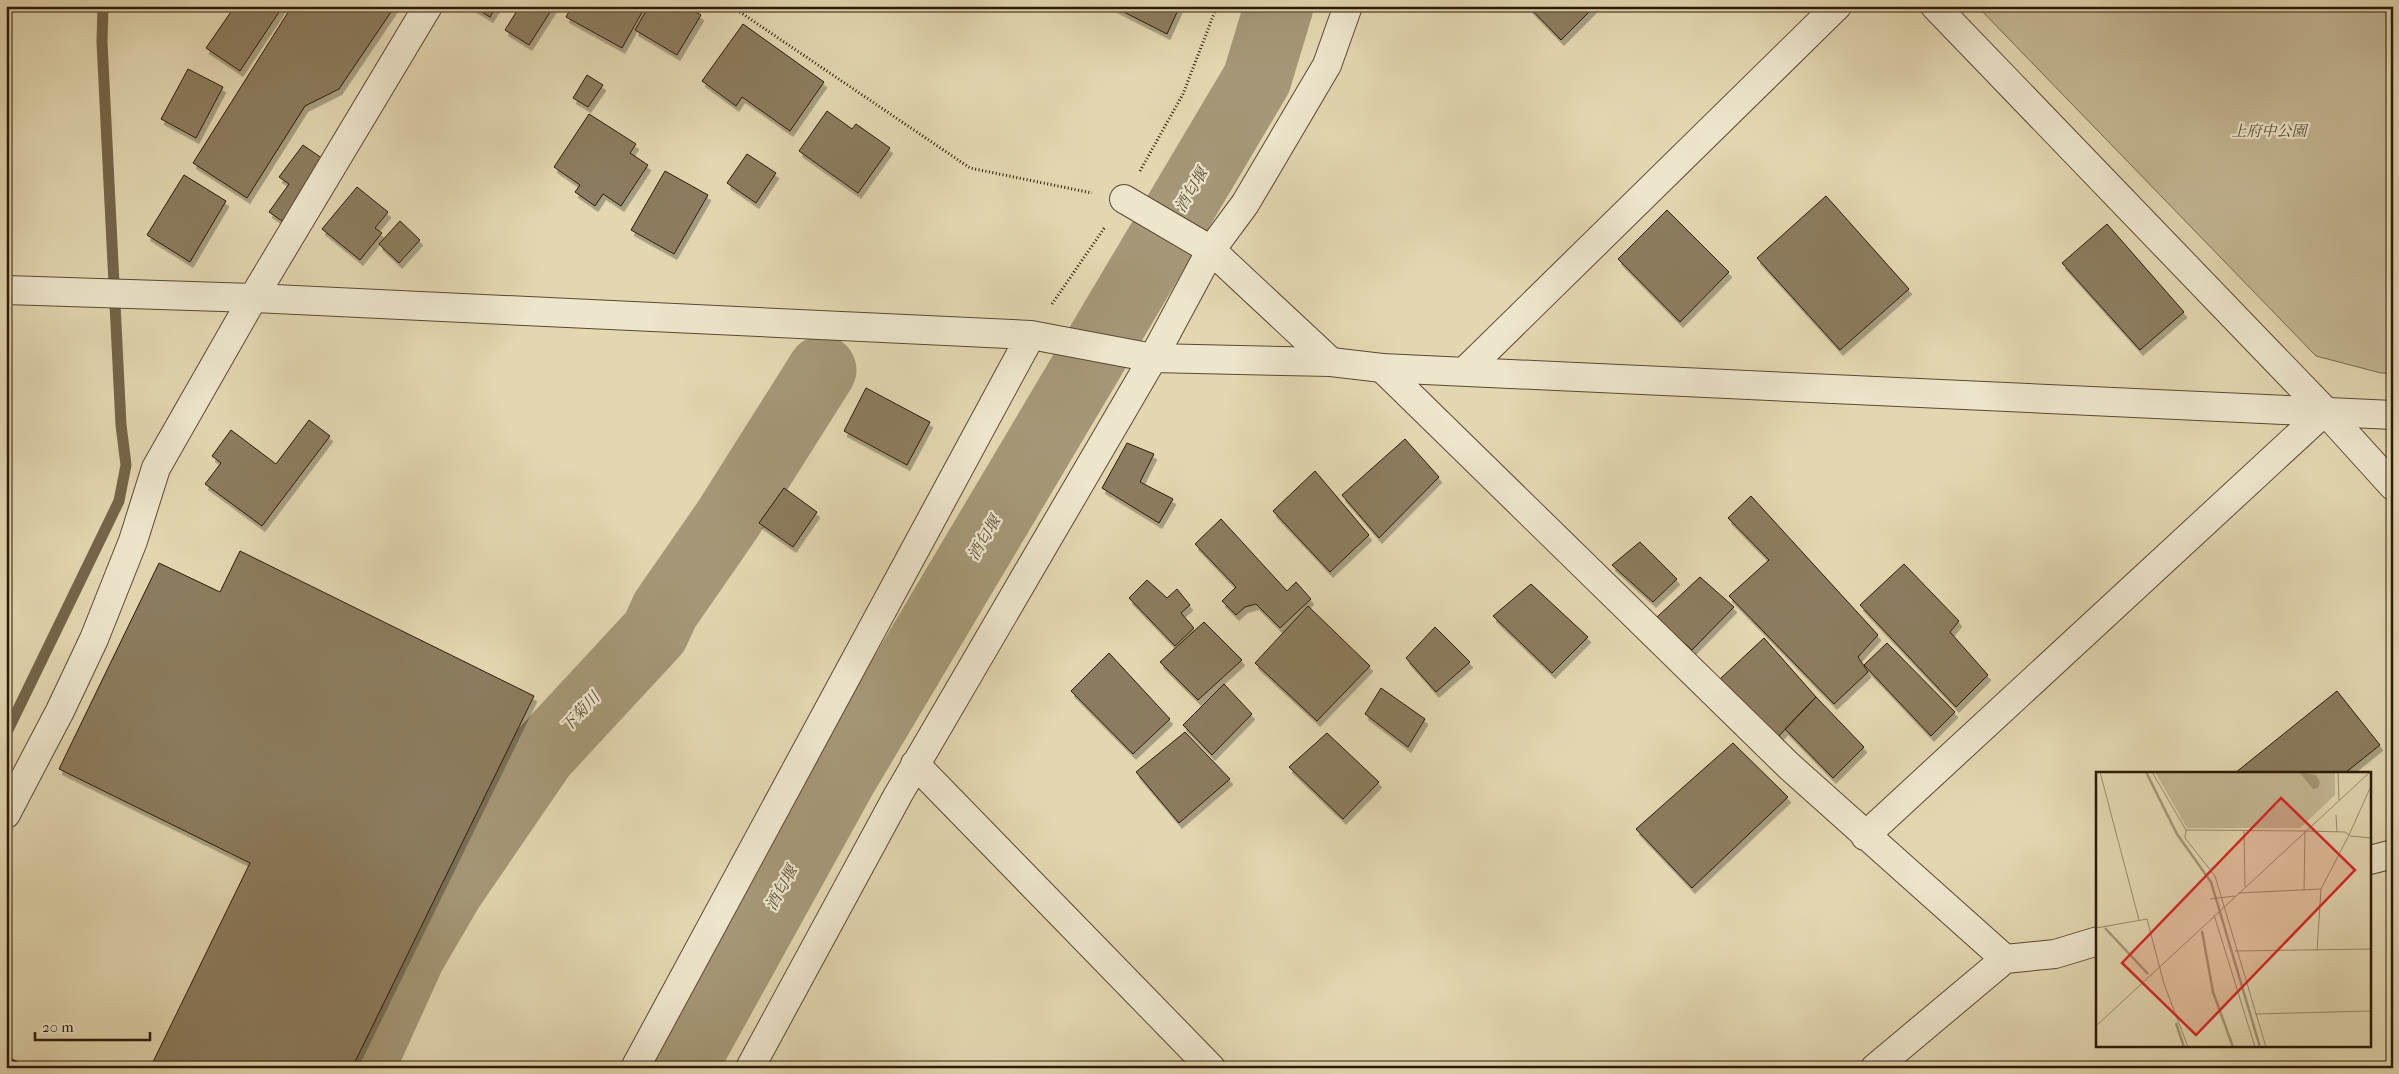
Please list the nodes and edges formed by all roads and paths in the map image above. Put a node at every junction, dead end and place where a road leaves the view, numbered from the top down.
1 (428, 6) edge
2 (731, 6) edge
3 (1217, 6) edge
4 (1348, 6) edge
5 (1837, 6) edge
6 (1935, 6) edge
7 (1124, 199) junction
8 (1211, 250) junction
9 (6, 290) edge
10 (253, 298) junction
11 (1033, 335) junction
12 (1151, 358) junction
13 (1331, 362) junction
14 (1382, 368) junction
15 (1465, 371) junction
16 (2325, 411) junction
17 (2393, 415) edge
18 (2393, 486) edge
19 (915, 764) junction
20 (6, 814) edge
21 (1865, 836) junction
22 (2393, 854) edge
23 (2372, 859) edge
24 (2096, 943) edge
25 (2005, 959) junction
26 (635, 1068) edge
27 (750, 1068) edge
28 (1211, 1068) edge
29 (1875, 1068) edge

1 - 10 street
2 - 7 path
3 - 7 path
4 - 8 street
5 - 15 street
6 - 16 street
7 - 8 street
7 - 11 path
8 - 12 street
8 - 13 street
9 - 10 street
10 - 11 street
10 - 20 street
11 - 12 street
11 - 26 street
12 - 13 street
12 - 19 street
13 - 14 street
14 - 15 street
14 - 21 street
15 - 16 street
16 - 17 street
16 - 18 street
16 - 21 street
19 - 27 street
19 - 28 street
21 - 25 street
22 - 23 street
24 - 25 street
25 - 29 street

